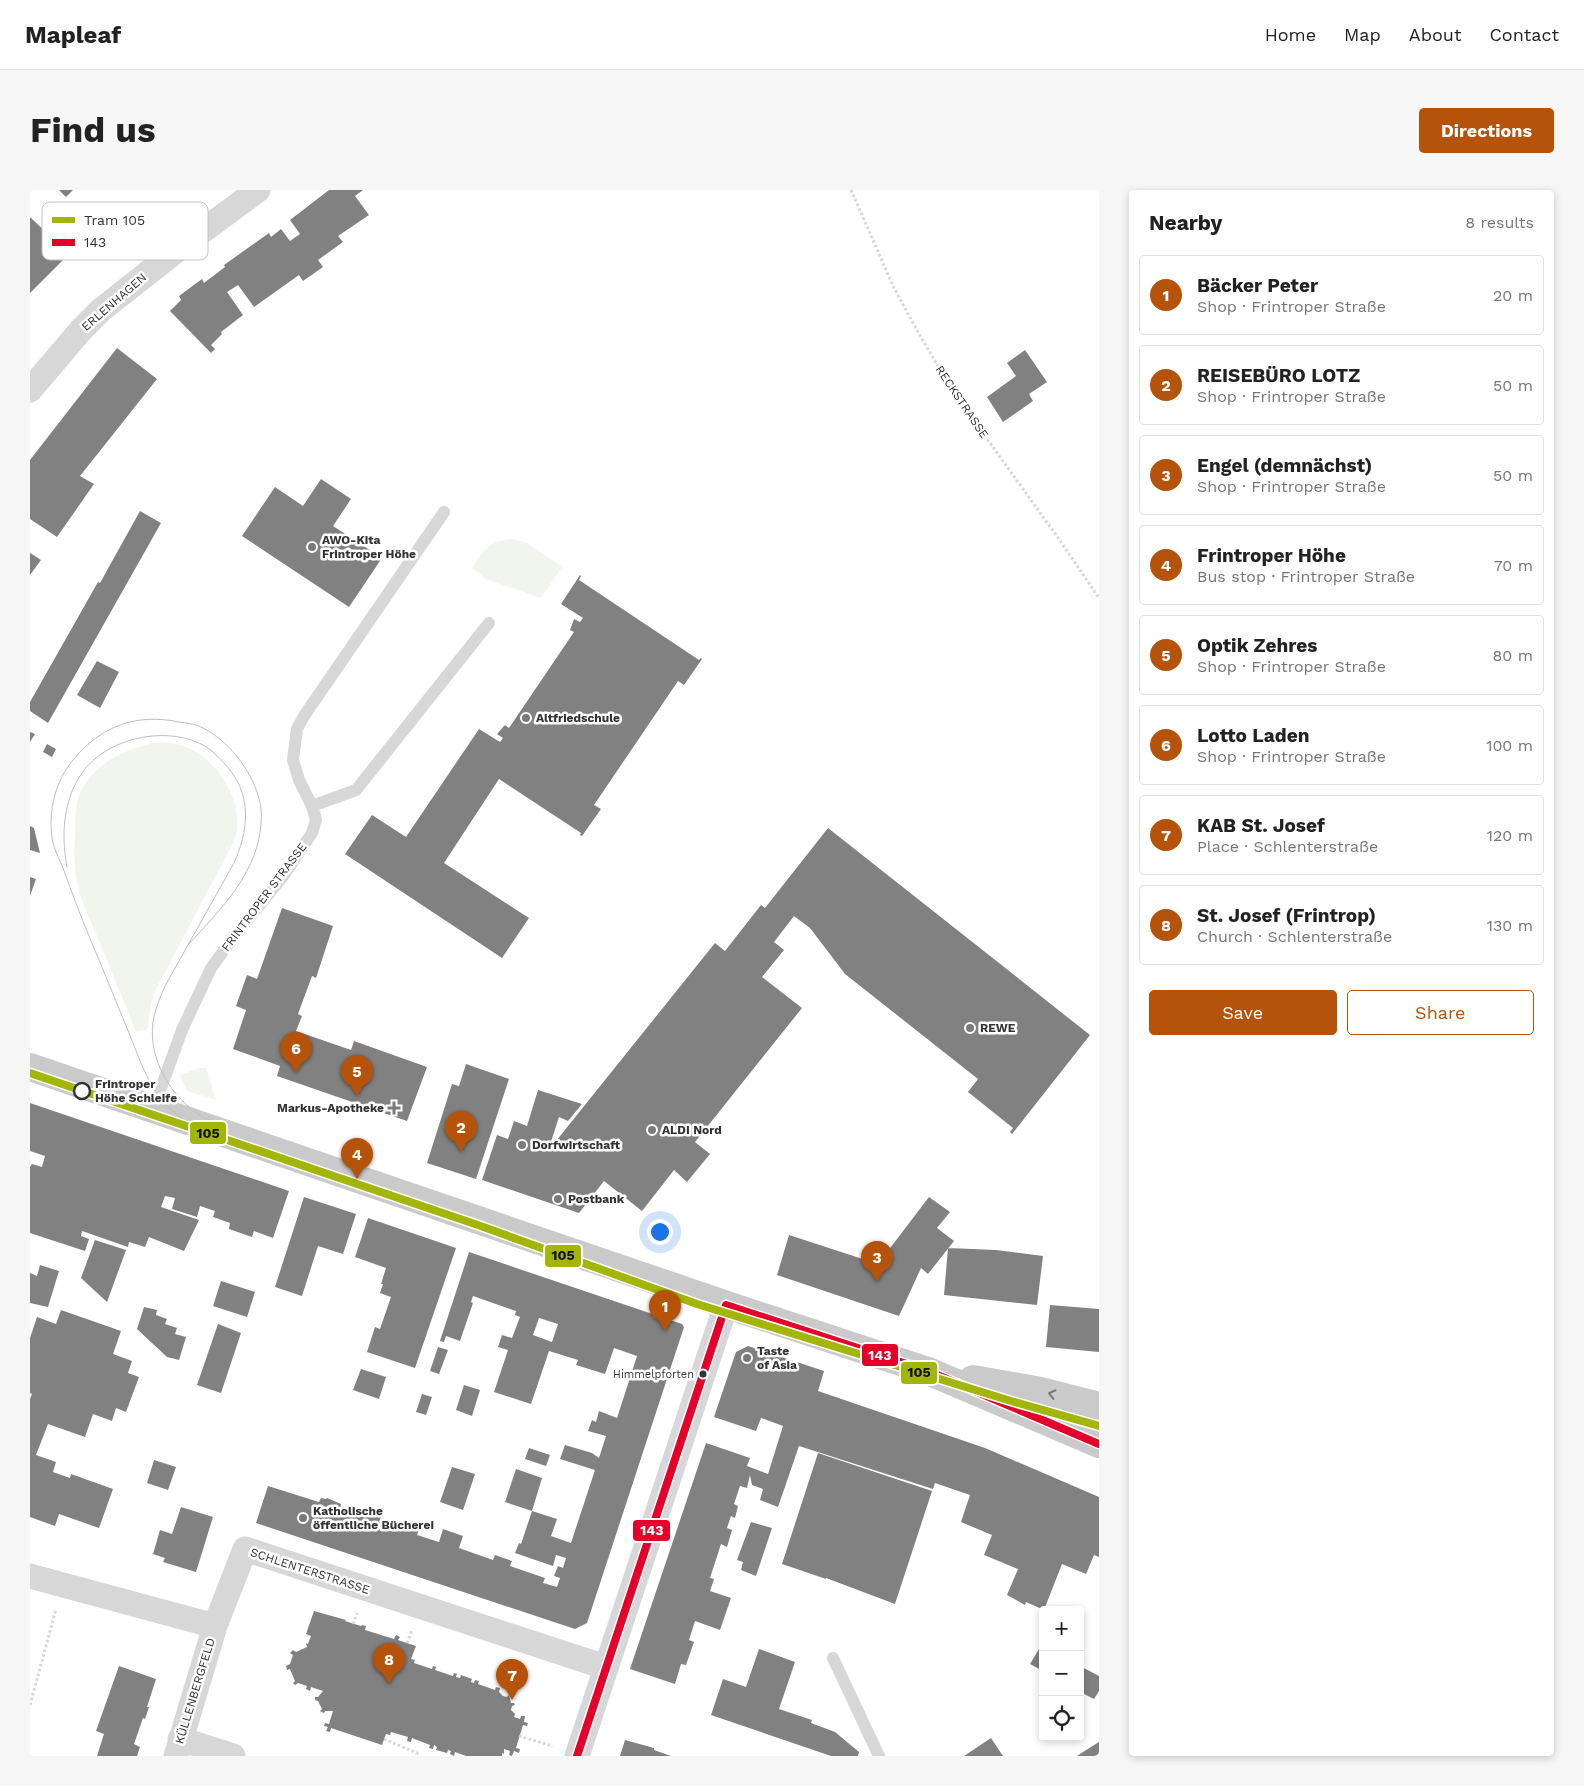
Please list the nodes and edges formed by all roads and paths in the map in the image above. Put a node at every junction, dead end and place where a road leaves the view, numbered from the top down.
1 (258, 190) edge
2 (851, 190) edge
3 (208, 227) edge
4 (164, 260) edge
5 (30, 390) edge
6 (444, 512) dead end
7 (1099, 598) edge
8 (489, 623) dead end
9 (312, 806) junction
10 (30, 1067) edge
11 (153, 1110) junction
12 (726, 1305) junction
13 (928, 1371) junction
14 (1099, 1406) edge
15 (1099, 1444) edge
16 (30, 1576) edge
17 (63, 1585) junction
18 (355, 1618) dead end
19 (353, 1624) dead end
20 (215, 1626) junction
21 (833, 1658) dead end
22 (605, 1667) junction
23 (30, 1705) edge
24 (519, 1736) dead end
25 (527, 1738) dead end
26 (384, 1739) dead end
27 (178, 1748) edge
28 (233, 1756) edge
29 (416, 1756) edge
30 (577, 1756) edge
31 (879, 1756) edge

1 - 3 street, ERLENHAGEN
2 - 7 path, RECKSTRASSE
4 - 5 street, ERLENHAGEN
6 - 9 lane, FRINTROPER STRASSE
8 - 9 lane
9 - 11 lane, FRINTROPER STRASSE
10 - 11 main road
11 - 12 main road
12 - 13 main road
12 - 22 street
14 -> 13 main road
13 - 15 main road
16 - 17 street
17 - 20 street
17 - 23 path
18 - 19 path
20 - 22 street, SCHLENTERSTRASSE
20 - 27 street, KÜLLENBERGFELD
21 - 31 lane
22 - 30 street
24 - 25 path
26 - 29 path
27 - 28 street

